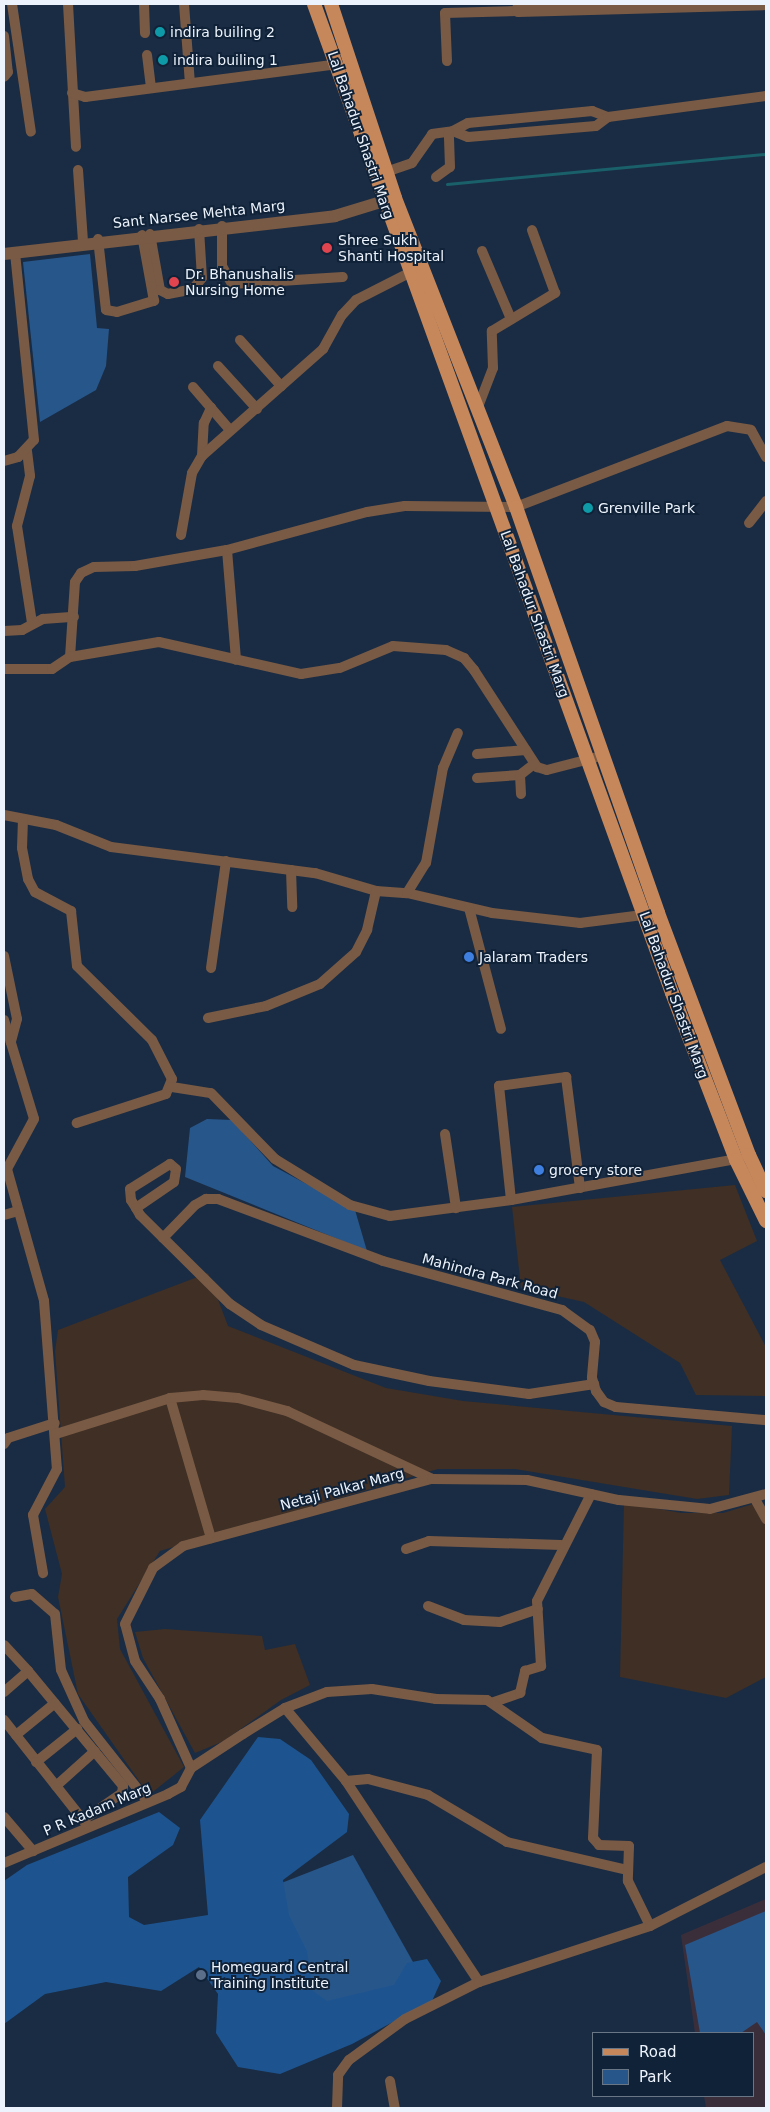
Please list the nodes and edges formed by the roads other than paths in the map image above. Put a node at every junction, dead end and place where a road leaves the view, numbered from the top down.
1 (12, 4) edge
2 (68, 4) edge
3 (144, 4) edge
4 (184, 4) edge
5 (314, 4) edge
6 (331, 4) edge
7 (766, 4) edge
8 (518, 7) edge
9 (145, 33) dead end
10 (4, 36) edge
11 (147, 55) dead end
12 (447, 61) dead end
13 (338, 64) junction
14 (4, 77) edge
15 (190, 83) junction
16 (151, 88) junction
17 (72, 93) junction
18 (766, 96) edge
19 (608, 117) junction
20 (520, 118) junction
21 (478, 122) junction
22 (31, 132) dead end
23 (451, 132) junction
24 (521, 132) junction
25 (479, 136) junction
26 (76, 147) dead end
27 (78, 170) dead end
28 (380, 174) junction
29 (436, 177) dead end
30 (389, 200) junction
31 (222, 226) junction
32 (199, 229) junction
33 (532, 230) dead end
34 (146, 234) junction
35 (98, 239) junction
36 (83, 241) junction
37 (482, 251) dead end
38 (10, 253) edge
39 (409, 273) junction
40 (343, 277) dead end
41 (511, 319) junction
42 (240, 340) dead end
43 (218, 366) dead end
44 (282, 386) junction
45 (193, 387) dead end
46 (478, 406) junction
47 (211, 408) junction
48 (256, 409) junction
49 (230, 430) junction
50 (27, 451) junction
51 (202, 456) junction
52 (766, 457) edge
53 (4, 461) edge
54 (766, 501) edge
55 (516, 507) junction
56 (498, 510) junction
57 (749, 523) dead end
58 (181, 535) dead end
59 (227, 550) junction
60 (535, 563) junction
61 (519, 568) junction
62 (74, 617) junction
63 (32, 622) junction
64 (4, 631) edge
65 (70, 657) junction
66 (236, 660) junction
67 (4, 669) edge
68 (572, 673) junction
69 (558, 679) junction
70 (458, 732) dead end
71 (526, 750) junction
72 (476, 754) dead end
73 (595, 758) junction
74 (534, 764) junction
75 (520, 776) junction
76 (477, 778) dead end
77 (522, 794) dead end
78 (5, 816) edge
79 (23, 819) junction
80 (226, 861) junction
81 (292, 870) junction
82 (376, 891) junction
83 (407, 893) junction
84 (292, 907) dead end
85 (469, 908) junction
86 (651, 914) junction
87 (4, 956) edge
88 (211, 968) dead end
89 (208, 1018) dead end
90 (4, 1020) edge
91 (501, 1029) dead end
92 (11, 1042) junction
93 (722, 1084) junction
94 (172, 1087) junction
95 (709, 1090) junction
96 (77, 1123) dead end
97 (445, 1134) dead end
98 (742, 1157) junction
99 (5, 1167) edge
100 (580, 1188) junction
101 (766, 1191) edge
102 (511, 1200) junction
103 (136, 1208) junction
104 (456, 1208) junction
105 (18, 1211) junction
106 (4, 1215) edge
107 (766, 1221) edge
108 (163, 1238) junction
109 (594, 1384) junction
110 (170, 1398) junction
111 (766, 1420) edge
112 (55, 1428) junction
113 (5, 1440) edge
114 (432, 1479) junction
115 (590, 1494) junction
116 (766, 1494) edge
117 (755, 1498) junction
118 (766, 1519) edge
119 (211, 1538) junction
120 (561, 1545) junction
121 (406, 1549) dead end
122 (43, 1573) dead end
123 (15, 1597) dead end
124 (428, 1606) dead end
125 (538, 1609) junction
126 (4, 1645) edge
127 (28, 1671) junction
128 (4, 1692) edge
129 (494, 1702) junction
130 (56, 1703) junction
131 (285, 1708) junction
132 (4, 1720) edge
133 (77, 1729) junction
134 (16, 1735) junction
135 (95, 1752) junction
136 (36, 1762) junction
137 (191, 1768) junction
138 (346, 1781) junction
139 (56, 1786) junction
140 (148, 1802) junction
141 (4, 1816) edge
142 (85, 1822) junction
143 (33, 1851) junction
144 (4, 1863) edge
145 (766, 1867) edge
146 (627, 1870) junction
147 (650, 1926) junction
148 (479, 1982) junction
149 (390, 2081) dead end
150 (337, 2108) edge
151 (394, 2108) edge

1 - 22 street
2 - 17 street
3 - 9 street
4 - 15 street
5 - 13 main road, Lal Bahadur Shastri Marg
6 - 28 main road, Lal Bahadur Shastri Marg
7 - 8 street
8 - 12 street
10 - 14 street
11 - 16 street
13 - 15 street
13 - 28 main road, Lal Bahadur Shastri Marg
15 - 16 street
16 - 17 street
17 - 26 street
18 - 19 street
19 - 20 street
19 - 24 street
20 - 21 street
20 - 24 street
21 - 23 street
21 - 25 street
23 - 25 street
23 - 28 street
23 - 29 street
24 - 25 street
27 - 36 street
28 - 30 main road, Lal Bahadur Shastri Marg
30 - 31 street, Sant Narsee Mehta Marg
30 - 39 main road, Lal Bahadur Shastri Marg
30 - 46 main road, Lal Bahadur Shastri Marg
31 - 32 street, Sant Narsee Mehta Marg
31 - 40 street
32 - 34 street, Sant Narsee Mehta Marg
32 - 34 street
33 - 41 street
34 - 35 street, Sant Narsee Mehta Marg
34 - 35 street
35 - 36 street, Sant Narsee Mehta Marg
36 - 38 street, Sant Narsee Mehta Marg
37 - 41 street
38 - 50 street
39 - 44 street
39 - 56 main road, Lal Bahadur Shastri Marg
41 - 46 street
42 - 44 street
43 - 48 street
44 - 48 street
45 - 47 street
46 - 55 main road, Lal Bahadur Shastri Marg
47 - 49 street
47 - 51 street
48 - 49 street
49 - 51 street
50 - 53 street
50 - 63 street
51 - 58 street
52 - 55 street
54 - 57 street
55 - 56 street
55 - 60 main road, Lal Bahadur Shastri Marg
56 - 59 street
56 - 61 main road, Lal Bahadur Shastri Marg
59 - 62 street
59 - 66 street
60 - 61 main road
60 - 68 main road, Lal Bahadur Shastri Marg
61 - 69 main road, Lal Bahadur Shastri Marg
62 - 63 street
62 - 65 street
63 - 64 street
65 - 66 street
65 - 67 street
66 - 71 street
68 - 69 main road
68 - 73 main road, Lal Bahadur Shastri Marg
69 - 73 main road, Lal Bahadur Shastri Marg
70 - 83 street
71 - 72 street
71 - 74 street
73 - 74 street
73 - 86 main road, Lal Bahadur Shastri Marg
74 - 75 street
75 - 76 street
75 - 77 street
78 - 79 street
79 - 80 street
79 - 94 street
80 - 81 street
80 - 88 street
81 - 82 street
81 - 84 street
82 - 83 street
82 - 89 street
83 - 85 street
85 - 86 street
85 - 91 street
86 - 93 main road, Lal Bahadur Shastri Marg
86 - 95 main road, Lal Bahadur Shastri Marg
87 - 92 street
90 - 92 street
92 - 99 street
93 - 95 main road
93 - 98 main road, Lal Bahadur Shastri Marg
94 - 96 street
94 - 104 street
95 - 98 main road, Lal Bahadur Shastri Marg
97 - 104 street
98 - 100 street
98 - 101 main road, Lal Bahadur Shastri Marg
98 - 107 main road, Lal Bahadur Shastri Marg
99 - 105 street
100 - 102 street
100 - 102 street
102 - 104 street
103 - 103 street
103 - 108 street
105 - 106 street
105 - 112 street
108 - 109 street
108 - 109 street, Mahindra Park Road
109 - 111 street
110 - 112 street
110 - 114 street
110 - 119 street
112 - 113 street
112 - 122 street
114 - 115 street, Netaji Palkar Marg
114 - 119 street, Netaji Palkar Marg
115 - 117 street, Netaji Palkar Marg
115 - 120 street
116 - 117 street, Netaji Palkar Marg
117 - 118 street
119 - 137 street, Netaji Palkar Marg
120 - 121 street
120 - 125 street
123 - 140 street
124 - 125 street
125 - 129 street
126 - 127 street
127 - 128 street
127 - 130 street
129 - 131 street
129 - 146 street
130 - 133 street
130 - 134 street
131 - 137 street
131 - 138 street
132 - 134 street
133 - 135 street
133 - 136 street
134 - 136 street
135 - 139 street
135 - 142 street
136 - 139 street
137 - 140 street, P R Kadam Marg
138 - 146 street
138 - 148 street
139 - 142 street
140 - 142 street, P R Kadam Marg
141 - 143 street
142 - 143 street, P R Kadam Marg
143 - 144 street, P R Kadam Marg
145 - 147 street
146 - 147 street
147 - 148 street
148 - 150 street
149 - 151 street

